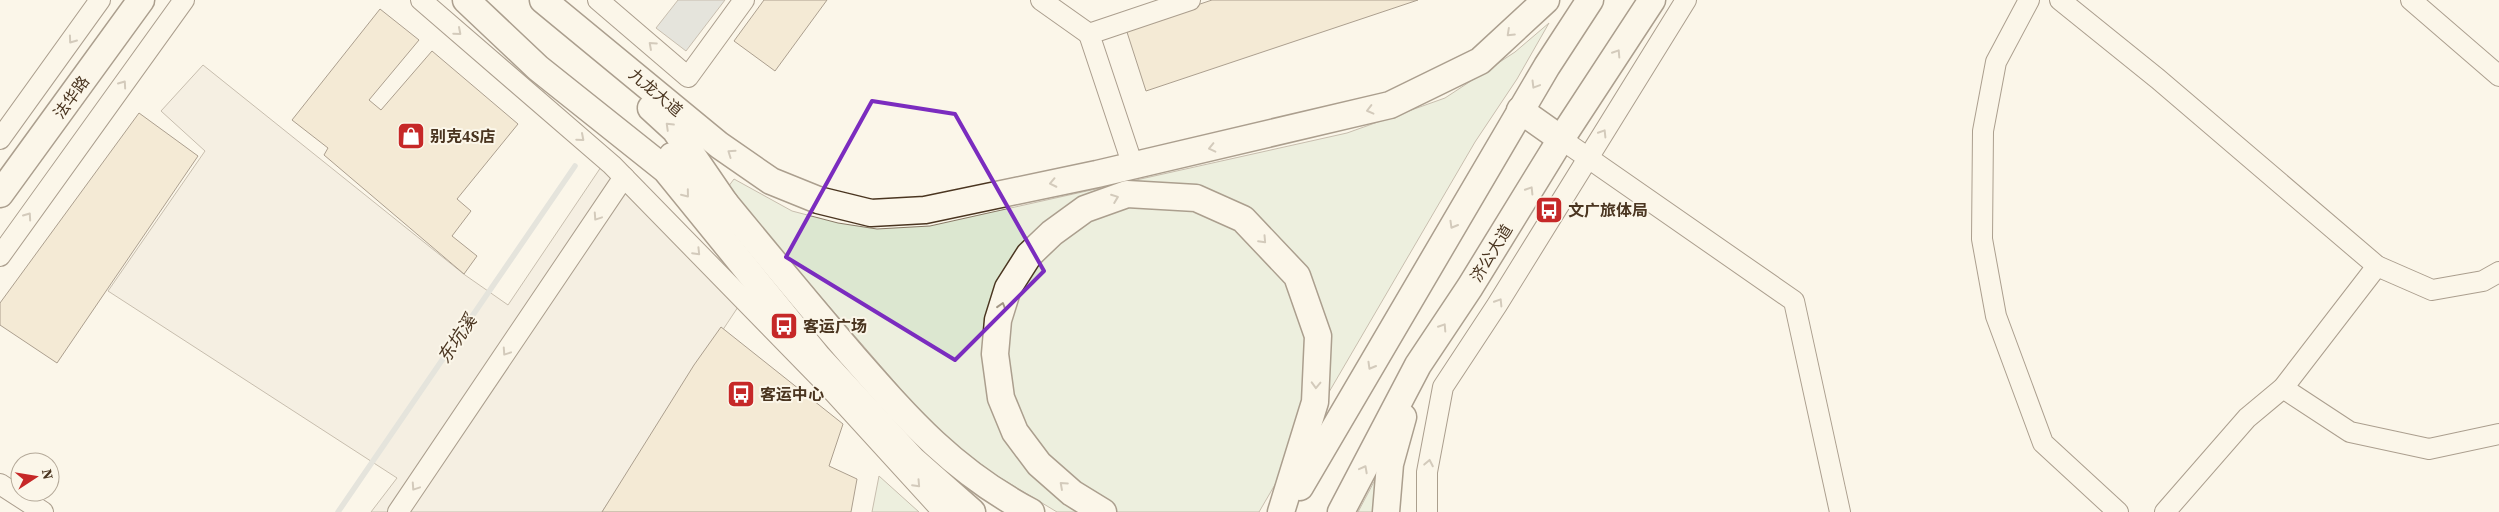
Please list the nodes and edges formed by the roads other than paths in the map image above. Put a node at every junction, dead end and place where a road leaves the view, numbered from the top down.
1 (100, 0) edge
2 (141, 0) edge
3 (184, 0) edge
4 (421, 0) edge
5 (466, 0) edge
6 (476, 0) edge
7 (535, 0) edge
8 (542, 0) edge
9 (598, 0) edge
10 (744, 0) edge
11 (1041, 0) edge
12 (1190, 0) edge
13 (1546, 0) edge
14 (1590, 0) edge
15 (1652, 0) edge
16 (1686, 0) edge
17 (2029, 0) edge
18 (2060, 0) edge
19 (2411, 0) edge
20 (1089, 34) junction
21 (2499, 76) edge
22 (1520, 110) junction
23 (0, 139) edge
24 (1561, 139) junction
25 (1588, 157) junction
26 (1133, 166) junction
27 (624, 177) junction
28 (0, 194) edge
29 (725, 203) junction
30 (0, 256) edge
31 (2377, 266) junction
32 (2499, 272) edge
33 (1418, 365) junction
34 (2283, 388) junction
35 (2499, 434) edge
36 (1, 486) edge
37 (44, 512) edge
38 (398, 512) edge
39 (943, 512) edge
40 (972, 512) edge
41 (1031, 512) edge
42 (1103, 512) edge
43 (1281, 512) edge
44 (1285, 512) edge
45 (1341, 512) edge
46 (1386, 512) edge
47 (1427, 512) edge
48 (1840, 512) edge
49 (2118, 512) edge
50 (2165, 512) edge

1 -> 23 street
2 - 28 main road, 法华路
30 -> 3 street
4 -> 27 street
5 -> 40 main road
6 - 29 main road
29 -> 7 main road
26 -> 8 main road, 九龙大道
10 -> 9 street
11 - 20 street
12 - 20 street
13 -> 26 main road, 九龙大道
14 -> 22 main road
24 -> 15 main road, 济公大道
25 -> 16 street
17 - 49 street
18 - 31 street
19 - 21 street
20 - 26 street
22 - 24 main road
22 -> 44 main road
24 - 25 street
33 -> 24 main road, 济公大道
47 -> 25 street
25 - 48 street
27 -> 38 street
27 -> 39 street
29 - 41 main road
31 - 32 street
31 - 34 street
45 -> 33 main road, 济公大道
33 - 46 main road
34 - 35 street
34 - 50 street
36 - 37 street
42 -> 43 main road

